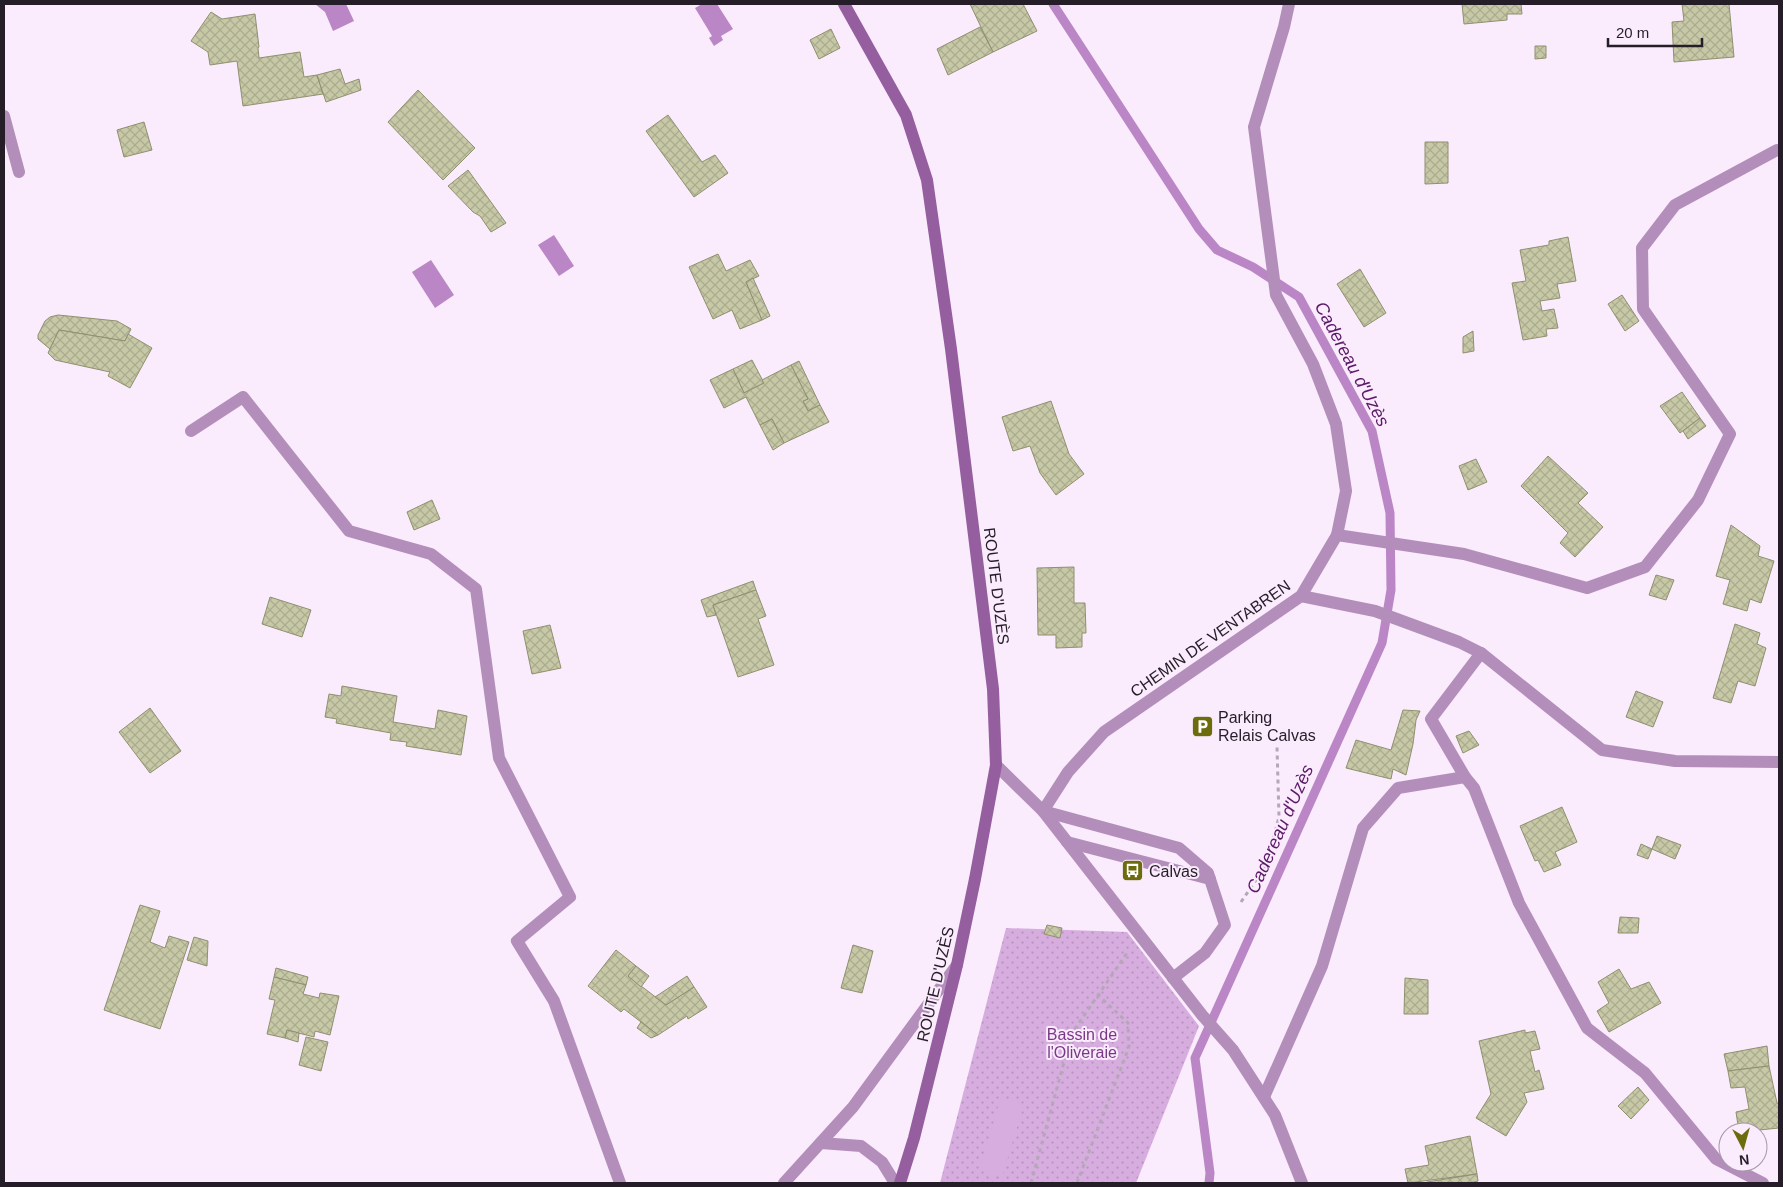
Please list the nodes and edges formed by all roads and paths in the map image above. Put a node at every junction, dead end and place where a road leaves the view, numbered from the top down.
1 (844, 4) edge
2 (1289, 4) edge
3 (4, 116) edge
4 (1778, 150) dead end
5 (19, 172) dead end
6 (190, 431) dead end
7 (1337, 535) junction
8 (1301, 596) junction
9 (1481, 653) junction
10 (1277, 747) dead end
11 (1779, 762) edge
12 (996, 765) junction
13 (1465, 777) junction
14 (1043, 811) junction
15 (1067, 842) junction
16 (1210, 879) junction
17 (1225, 925) junction
18 (1140, 934) junction
19 (957, 965) junction
20 (1173, 978) junction
21 (1099, 996) junction
22 (1264, 1097) junction
23 (821, 1143) junction
24 (789, 1180) edge
25 (620, 1183) edge
26 (895, 1183) edge
27 (900, 1183) edge
28 (1032, 1183) edge
29 (1077, 1183) edge
30 (1302, 1183) edge
31 (1763, 1183) edge

1 - 12 main road, ROUTE D'UZÈS
2 - 7 street, CHEMIN DE VENTABREN
3 - 5 street
4 - 7 street
6 - 25 street
7 - 8 street, CHEMIN DE VENTABREN
8 - 9 street
8 - 14 street, CHEMIN DE VENTABREN
9 - 11 street
9 - 13 street
10 - 17 path
12 - 14 street
12 - 19 main road, ROUTE D'UZÈS
13 - 22 street
13 - 31 street
14 - 15 street
14 - 16 street
15 - 16 street
15 - 18 street
16 - 17 street
17 - 20 street
18 - 20 street
18 - 21 path
19 - 23 street
19 - 27 main road, ROUTE D'UZÈS
20 - 22 street
21 - 28 path
21 - 29 path
22 - 30 street
23 - 24 street
23 - 26 street

